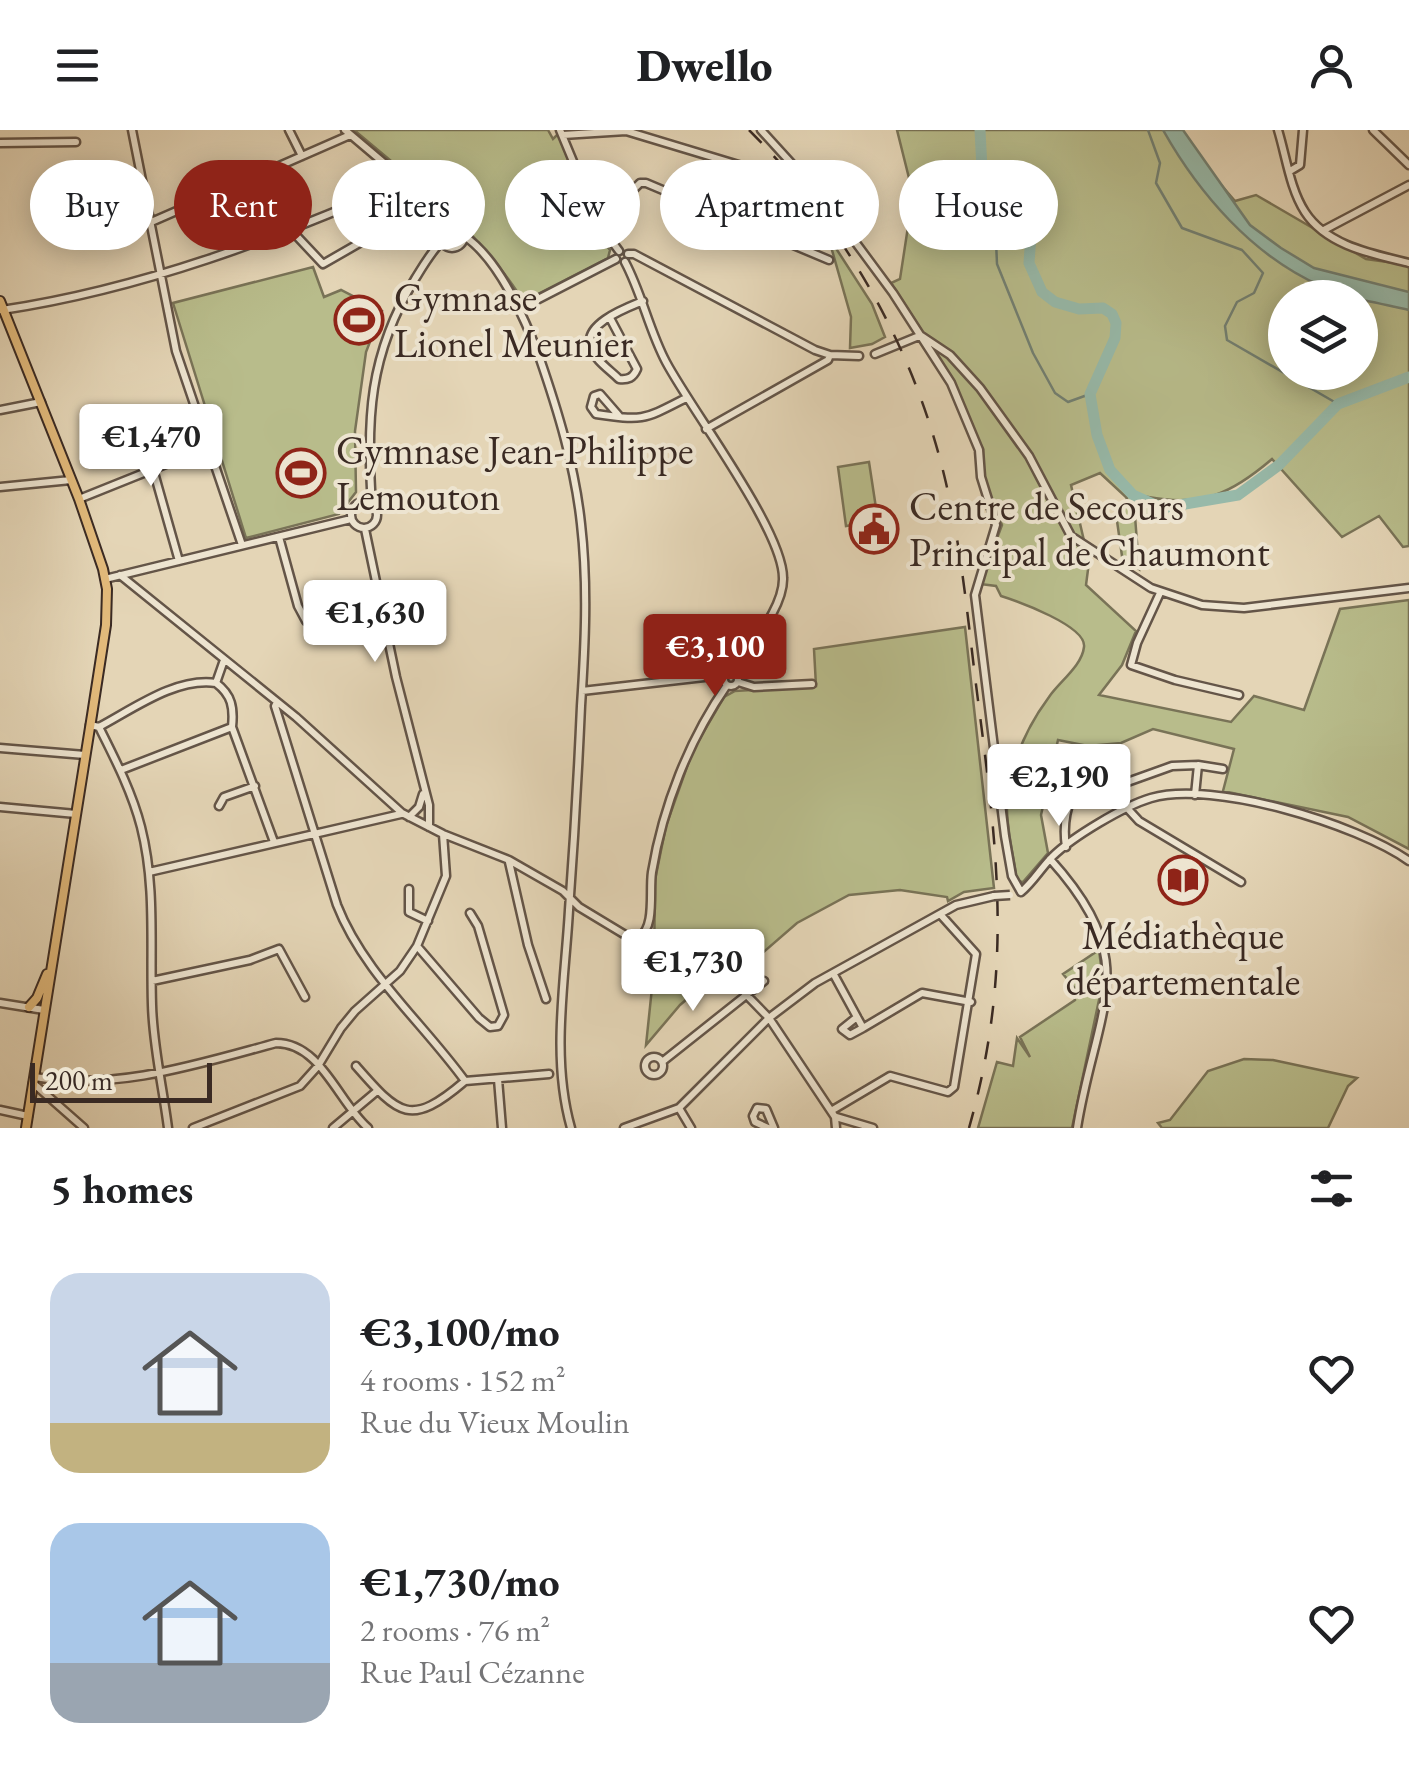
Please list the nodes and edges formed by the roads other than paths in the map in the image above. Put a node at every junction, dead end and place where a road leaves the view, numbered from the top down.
1 (132, 130) edge
2 (289, 130) edge
3 (761, 130) edge
4 (1278, 130) edge
5 (1303, 130) edge
6 (1373, 130) edge
7 (348, 132) edge
8 (561, 132) edge
9 (76, 142) dead end
10 (0, 143) edge
11 (302, 156) junction
12 (137, 160) edge
13 (292, 160) edge
14 (380, 160) edge
15 (573, 160) edge
16 (722, 160) edge
17 (1409, 166) edge
18 (1290, 171) junction
19 (1409, 185) edge
20 (1323, 230) junction
21 (154, 250) edge
22 (236, 250) edge
23 (310, 250) edge
24 (347, 250) edge
25 (436, 250) edge
26 (472, 250) edge
27 (481, 250) edge
28 (617, 250) edge
29 (804, 250) edge
30 (484, 255) junction
31 (622, 257) junction
32 (829, 260) dead end
33 (1409, 263) edge
34 (159, 276) junction
35 (642, 301) junction
36 (1, 307) edge
37 (519, 309) junction
38 (610, 318) junction
39 (14, 332) junction
40 (0, 336) edge
41 (919, 336) junction
42 (875, 354) dead end
43 (830, 355) junction
44 (859, 356) dead end
45 (686, 398) junction
46 (41, 402) junction
47 (0, 410) edge
48 (620, 417) junction
49 (706, 429) junction
50 (211, 446) junction
51 (152, 469) junction
52 (71, 480) junction
53 (369, 481) junction
54 (0, 486) edge
55 (79, 500) junction
56 (360, 502) junction
57 (372, 505) junction
58 (351, 520) junction
59 (365, 529) junction
60 (279, 537) junction
61 (242, 546) junction
62 (179, 561) junction
63 (120, 575) junction
64 (105, 579) junction
65 (1409, 588) edge
66 (1160, 593) junction
67 (383, 618) junction
68 (224, 660) junction
69 (734, 673) junction
70 (726, 681) junction
71 (738, 682) junction
72 (216, 683) junction
73 (812, 684) dead end
74 (582, 691) junction
75 (1239, 695) dead end
76 (278, 702) junction
77 (95, 726) junction
78 (232, 728) junction
79 (0, 748) edge
80 (85, 755) junction
81 (1198, 765) junction
82 (121, 770) junction
83 (1223, 770) dead end
84 (254, 786) junction
85 (424, 793) junction
86 (1195, 795) junction
87 (0, 806) edge
88 (219, 806) dead end
89 (419, 807) junction
90 (429, 808) junction
91 (1128, 809) junction
92 (76, 814) junction
93 (406, 815) junction
94 (429, 827) junction
95 (315, 833) junction
96 (443, 834) junction
97 (274, 842) junction
98 (1066, 847) junction
99 (1050, 859) junction
100 (509, 860) junction
101 (1409, 861) edge
102 (149, 872) junction
103 (1241, 882) dead end
104 (410, 889) dead end
105 (1022, 892) junction
106 (570, 897) junction
107 (470, 914) dead end
108 (940, 914) junction
109 (428, 922) junction
110 (418, 946) junction
111 (51, 966) junction
112 (833, 973) junction
113 (729, 977) dead end
114 (152, 981) junction
115 (764, 981) dead end
116 (386, 984) junction
117 (746, 994) junction
118 (305, 996) dead end
119 (546, 999) dead end
120 (970, 1002) junction
121 (0, 1003) edge
122 (29, 1007) junction
123 (44, 1010) junction
124 (857, 1017) junction
125 (769, 1018) junction
126 (863, 1028) junction
127 (662, 1062) dead end
128 (318, 1066) junction
129 (360, 1070) dead end
130 (161, 1074) junction
131 (548, 1074) dead end
132 (498, 1079) junction
133 (34, 1080) junction
134 (464, 1081) junction
135 (376, 1091) junction
136 (679, 1108) junction
137 (0, 1110) edge
138 (352, 1112) junction
139 (833, 1114) junction
140 (28, 1116) junction
141 (26, 1128) edge
142 (84, 1128) edge
143 (168, 1128) edge
144 (193, 1128) edge
145 (333, 1128) edge
146 (368, 1128) edge
147 (502, 1128) edge
148 (571, 1128) edge
149 (624, 1128) edge
150 (691, 1128) edge
151 (836, 1128) edge
152 (873, 1128) edge
153 (1077, 1128) edge

1 - 12 street
2 - 11 street
3 - 41 street
4 - 18 street
5 - 18 street
6 - 17 street
7 - 11 street
7 - 14 street
8 - 15 street
8 - 16 street
9 - 10 street
11 - 13 street
18 - 20 street
19 - 20 street
20 - 33 street
21 - 34 street
22 - 34 street
23 - 24 street
25 - 53 street
26 - 30 street
27 - 30 street
28 - 31 street
29 - 32 street
30 - 37 street
31 - 35 street
31 - 37 street
31 - 43 street
34 - 36 street
34 - 50 street
35 - 38 street
35 - 45 street
36 - 39 main road
37 - 74 street
38 - 38 street
39 - 40 street
39 - 46 main road
41 - 42 street
41 - 66 street
41 - 105 street
43 - 44 street
43 - 49 street
45 - 48 street
45 - 49 street
46 - 47 street
46 - 52 main road
48 - 48 street
49 - 69 street
50 - 51 street
50 - 61 street
51 - 55 street
51 - 62 street
52 - 54 street
52 - 55 main road
53 - 56 street
53 - 57 street
55 - 64 main road
56 - 57 street
56 - 58 street
57 - 59 street
58 - 59 street
58 - 60 street
59 - 67 street
60 - 61 street
60 - 67 street
61 - 62 street
62 - 63 street
63 - 64 street
63 - 68 street
64 - 77 main road
65 - 66 street
66 - 75 street
67 - 85 street
68 - 72 street
68 - 76 street
69 - 70 street
69 - 71 street
70 - 71 street
70 - 74 street
70 - 106 street
71 - 73 street
72 - 77 street
72 - 78 street
74 - 106 street
76 - 93 street
76 - 95 street
77 - 80 main road
77 - 82 street
78 - 82 street
78 - 84 street
79 - 80 street
80 - 92 main road
81 - 83 street
81 - 86 street
81 - 98 street
82 - 102 street
84 - 88 street
84 - 97 street
85 - 89 street
85 - 90 street
86 - 91 street
86 - 101 street
87 - 92 street
89 - 90 street
89 - 93 street
90 - 94 street
91 - 98 street
91 - 103 street
92 - 111 main road
93 - 94 street
93 - 95 street
94 - 96 street
95 - 97 street
95 - 116 street
96 - 100 street
96 - 109 street
97 - 102 street
98 - 99 street
99 - 105 street
99 - 153 street
100 - 106 street
100 - 119 street
102 - 114 street
104 - 109 street
105 - 108 street, bridge
106 - 148 street
107 - 110 street
108 - 112 street
108 - 120 street
109 - 110 street
110 - 116 street
111 - 122 main road
111 - 123 main road
112 - 124 street
112 - 125 street
113 - 117 street
114 - 118 street
114 - 130 street
115 - 117 street
116 - 128 street
116 - 134 street
117 - 125 street
117 - 127 street
120 - 126 street
120 - 139 street
121 - 122 street
122 - 123 street
123 - 133 main road
124 - 126 street
124 - 126 street
125 - 136 street
125 - 139 street
128 - 130 street
128 - 138 street
128 - 144 street
129 - 135 street
130 - 133 street
130 - 143 street
131 - 132 street
132 - 134 street
132 - 147 street
133 - 140 main road
133 - 142 street
134 - 135 street
135 - 138 street
136 - 149 street
136 - 150 street
137 - 140 street
138 - 145 street
138 - 146 street
139 - 151 street
139 - 152 street
140 - 141 main road

